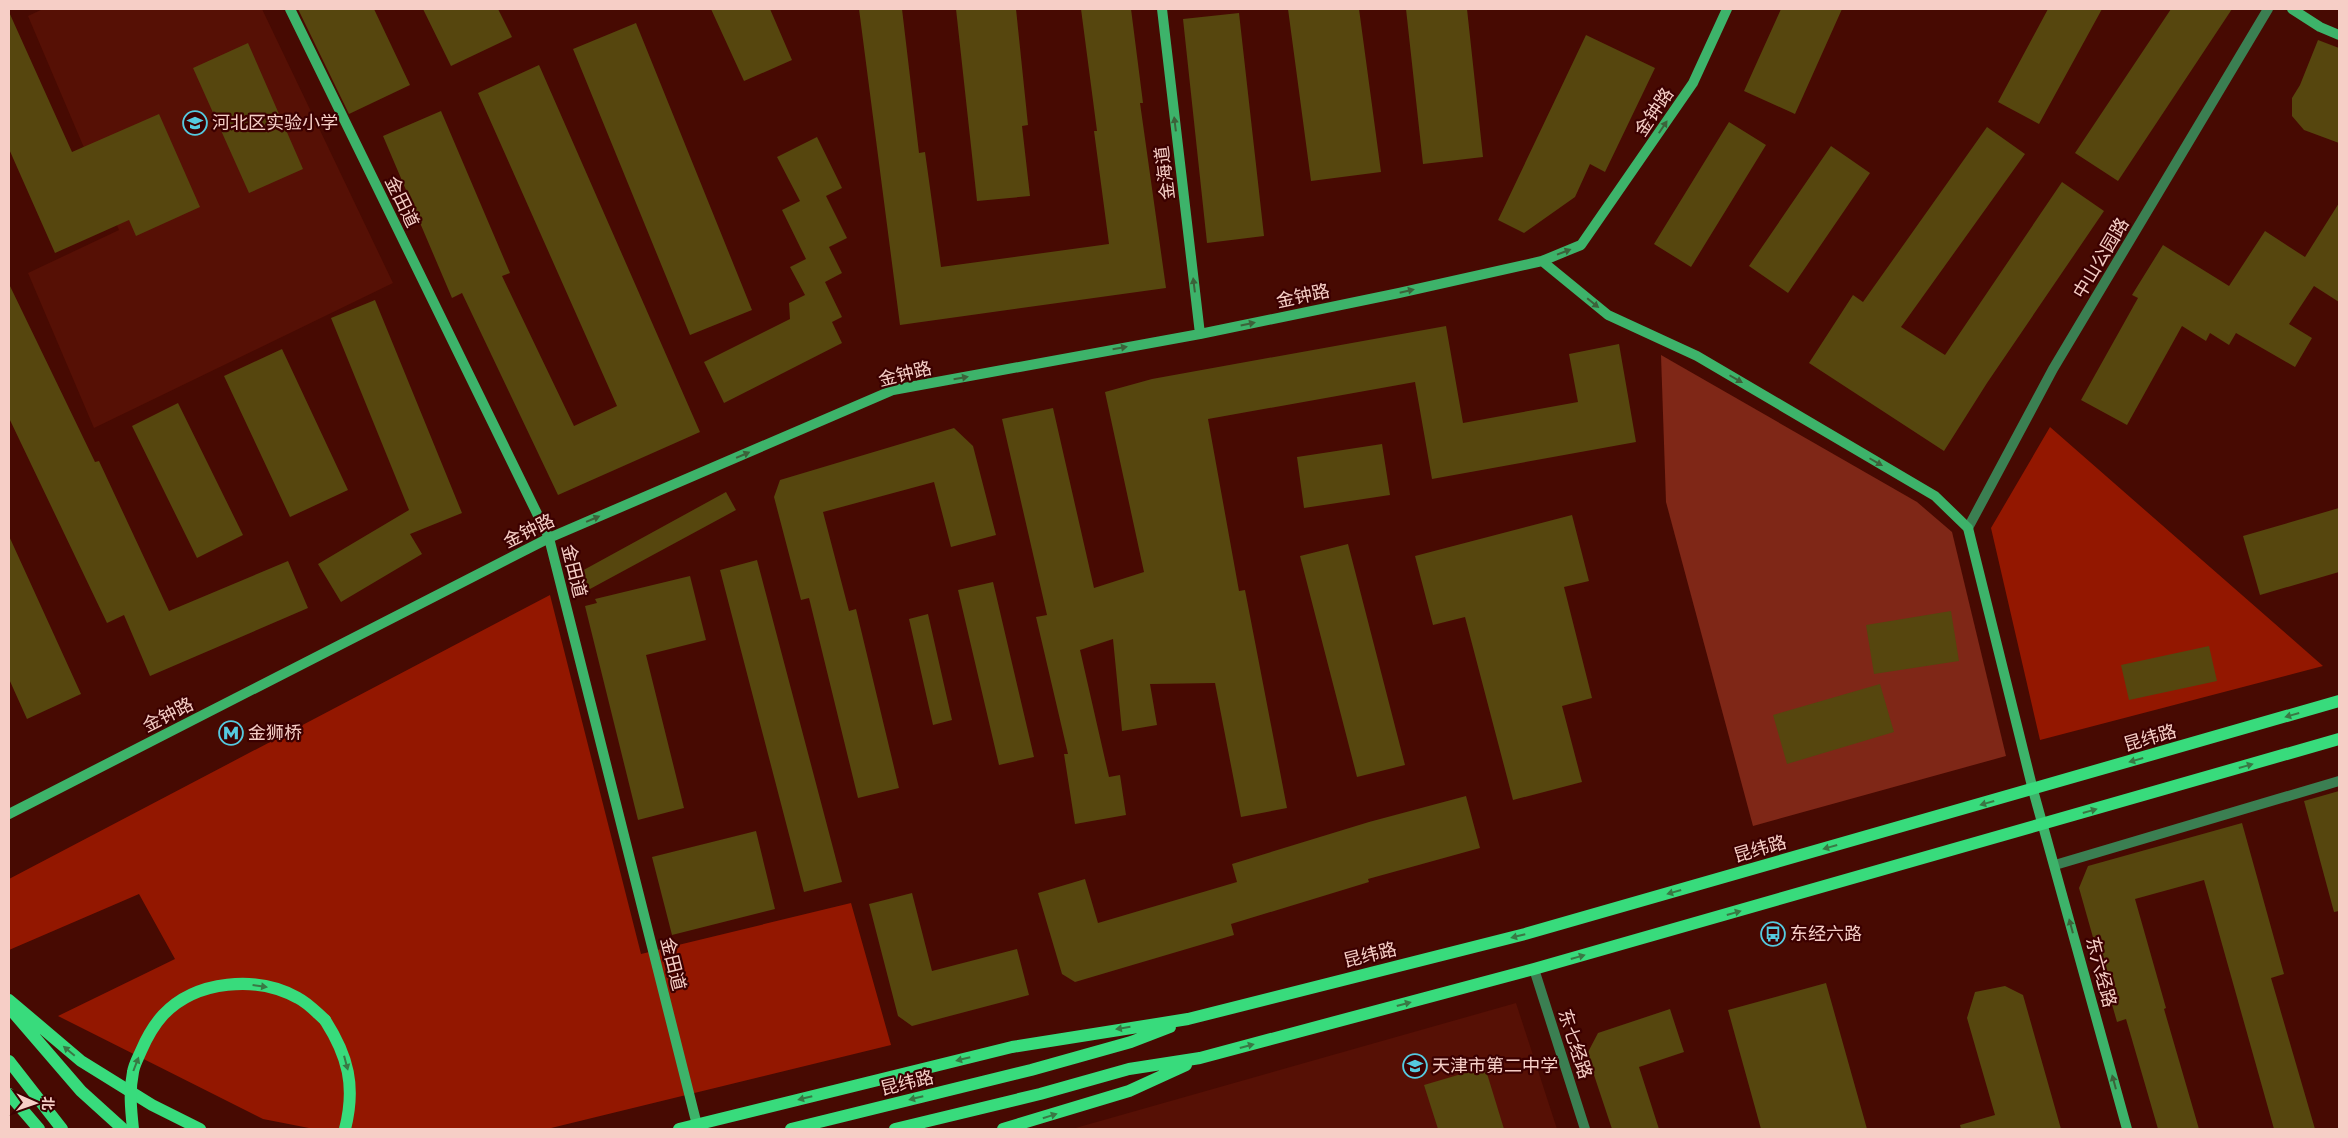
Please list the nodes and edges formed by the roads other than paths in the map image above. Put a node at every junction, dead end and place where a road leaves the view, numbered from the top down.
1 (290, 9) edge
2 (1162, 9) edge
3 (1727, 9) edge
4 (2268, 9) edge
5 (2292, 9) edge
6 (2339, 35) edge
7 (1542, 261) junction
8 (1200, 334) junction
9 (1968, 528) junction
10 (549, 538) junction
11 (2339, 701) edge
12 (2339, 739) edge
13 (2339, 781) edge
14 (2034, 790) junction
15 (9, 814) edge
16 (2043, 824) junction
17 (2055, 865) junction
18 (1534, 969) junction
19 (9, 1000) edge
20 (9, 1007) edge
21 (1188, 1019) junction
22 (1200, 1058) junction
23 (9, 1061) edge
24 (9, 1094) edge
25 (697, 1125) junction
26 (39, 1129) edge
27 (62, 1129) edge
28 (123, 1129) edge
29 (133, 1129) edge
30 (200, 1129) edge
31 (345, 1129) edge
32 (679, 1129) edge
33 (791, 1129) edge
34 (895, 1129) edge
35 (1003, 1129) edge
36 (1584, 1129) edge
37 (2127, 1129) edge

1 - 10 street, 金田道
8 -> 2 street, 金海道
7 -> 3 street, 金钟路
4 - 9 street, 中山公园路
5 - 6 street
8 -> 7 street, 金钟路
7 -> 9 street
10 -> 8 street, 金钟路
9 - 14 street, 东六经路
10 - 15 street, 金钟路
10 - 25 street, 金田道
11 -> 14 main road, 昆纬路
16 -> 12 main road
13 - 17 street
14 - 16 street, 东六经路
14 -> 21 main road, 昆纬路
16 - 17 street, 东六经路
18 -> 16 main road
37 -> 17 street, 东六经路
22 -> 18 main road
18 - 36 street, 东七经路
30 -> 19 main road
20 - 28 main road
21 -> 25 main road
21 -> 33 main road, 昆纬路
22 - 34 main road
35 -> 22 main road
23 - 27 main road
24 - 26 main road
25 - 32 main road
29 -> 31 main road, bridge

